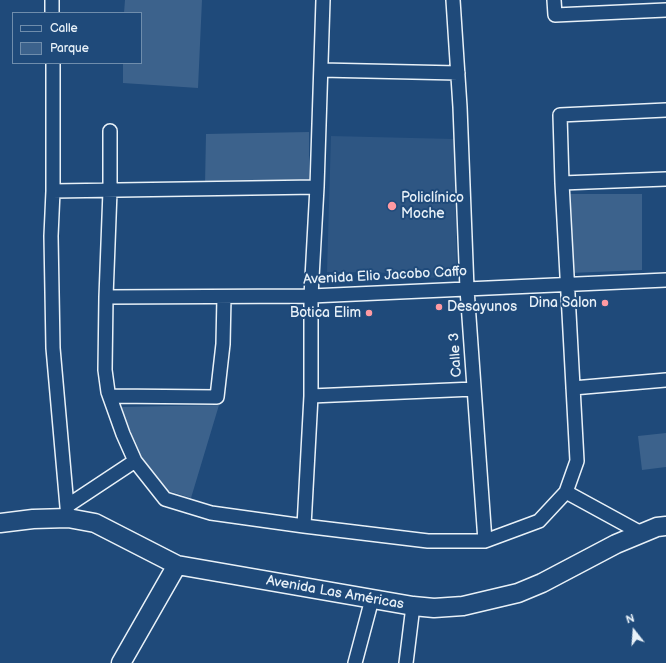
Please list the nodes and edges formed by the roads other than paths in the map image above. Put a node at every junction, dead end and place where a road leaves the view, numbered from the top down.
1 (52, 0) edge
2 (323, 0) edge
3 (453, 0) edge
4 (554, 0) edge
5 (666, 10) edge
6 (52, 12) edge
7 (53, 64) edge
8 (321, 70) junction
9 (458, 73) junction
10 (666, 110) edge
11 (110, 131) dead end
12 (666, 179) edge
13 (562, 183) junction
14 (317, 187) junction
15 (53, 191) junction
16 (110, 191) junction
17 (666, 280) edge
18 (568, 284) junction
19 (467, 289) junction
20 (311, 296) junction
21 (106, 297) junction
22 (224, 297) junction
23 (666, 380) edge
24 (573, 388) junction
25 (474, 389) junction
26 (110, 396) junction
27 (311, 396) junction
28 (135, 460) junction
29 (566, 492) junction
30 (67, 512) junction
31 (0, 523) edge
32 (304, 526) junction
33 (666, 526) edge
34 (641, 533) junction
35 (485, 541) junction
36 (178, 565) junction
37 (372, 599) junction
38 (413, 606) junction
39 (121, 663) edge
40 (354, 663) edge
41 (406, 663) edge

1 - 6 street
2 - 8 street
3 - 9 street, Calle 3
4 - 5 street
7 - 15 street
8 - 9 street
8 - 14 street
9 - 19 street, Calle 3
10 - 13 street
11 - 16 street
12 - 13 street
13 - 18 street
14 - 16 street
14 - 20 street
15 - 16 street
15 - 30 street
16 - 21 street
17 - 18 street, Avenida Elio Jacobo Caffo
18 - 19 street, Avenida Elio Jacobo Caffo
18 - 24 street
19 - 20 street, Avenida Elio Jacobo Caffo
19 - 25 street, Calle 3
20 - 22 street, Avenida Elio Jacobo Caffo
20 - 27 street
21 - 22 street, Avenida Elio Jacobo Caffo
21 - 26 street
22 - 26 street
23 - 24 street
24 - 29 street
25 - 27 street
25 - 35 street, Calle 3
26 - 28 street
27 - 32 street
28 - 30 street
28 - 32 street
29 - 34 street
29 - 35 street
30 - 31 street, Avenida Las Américas
30 - 36 street, Avenida Las Américas
32 - 35 street
33 - 34 street, Avenida Las Américas
34 - 38 street, Avenida Las Américas
36 - 37 street, Avenida Las Américas
36 - 39 street
37 - 38 street, Avenida Las Américas
37 - 40 street
38 - 41 street

